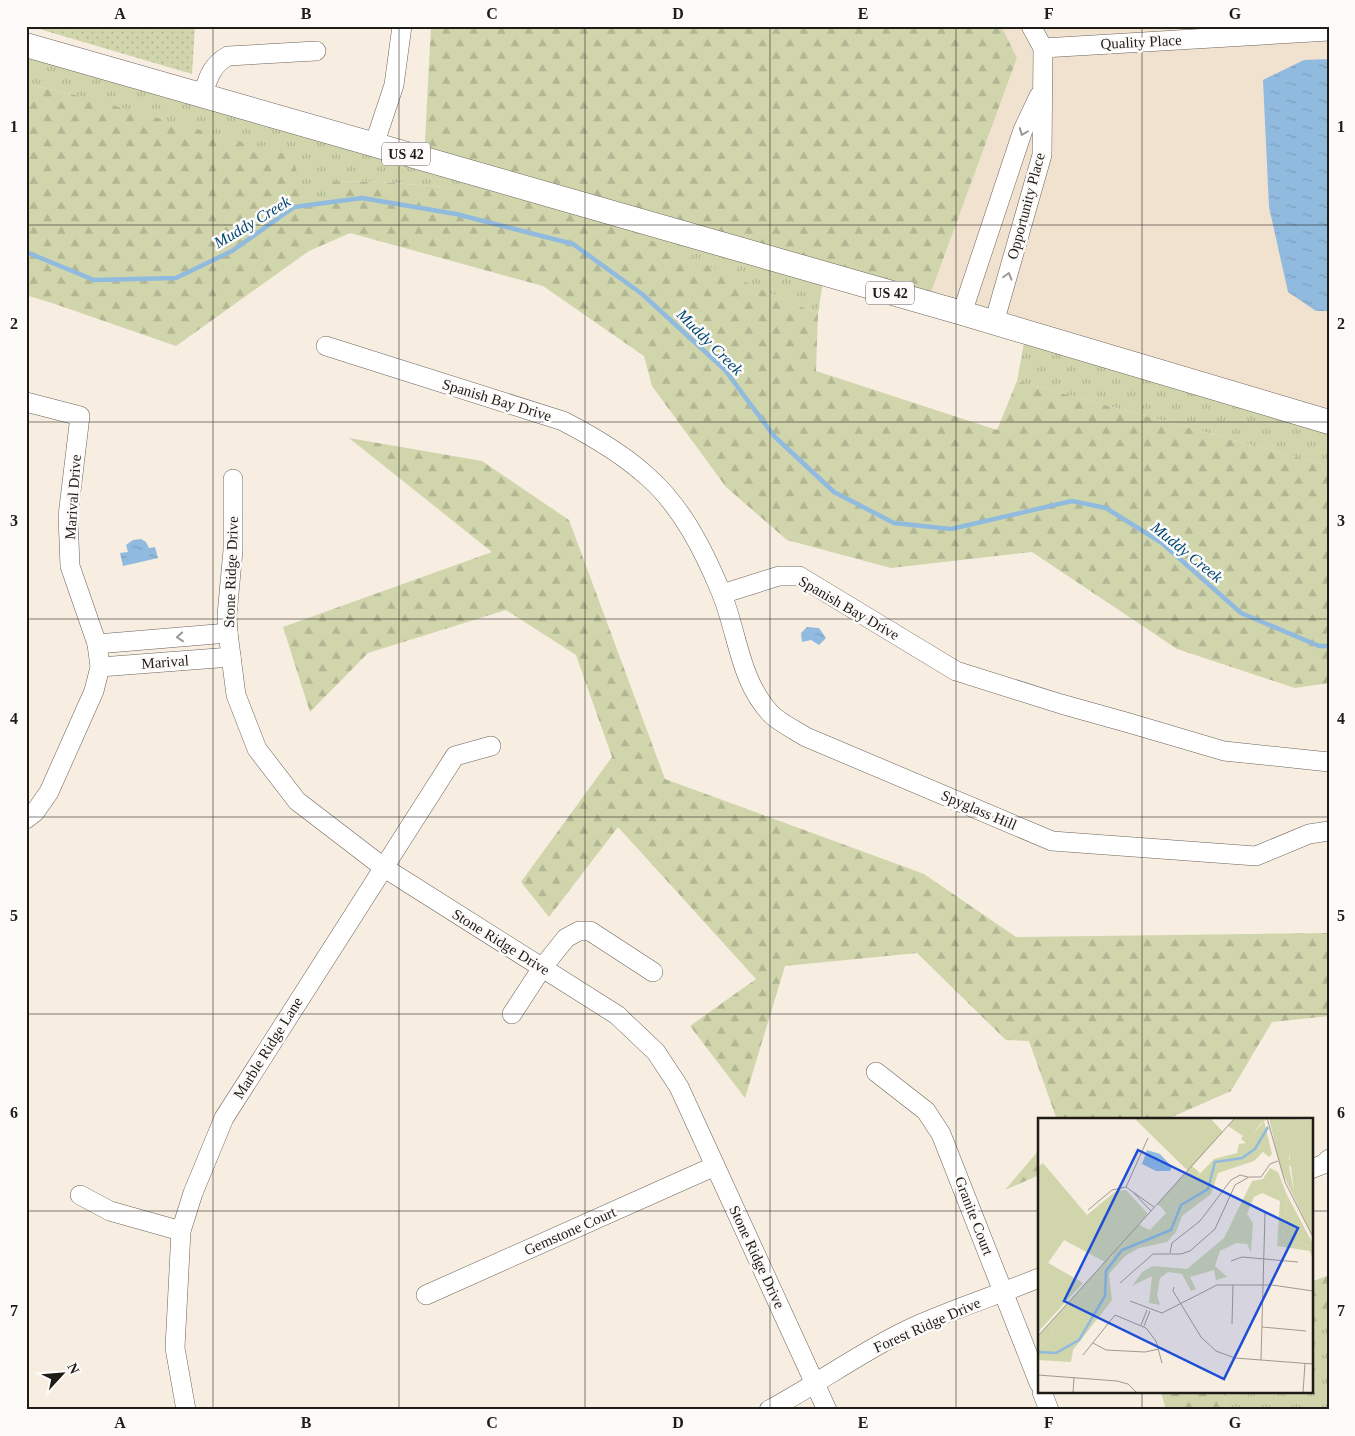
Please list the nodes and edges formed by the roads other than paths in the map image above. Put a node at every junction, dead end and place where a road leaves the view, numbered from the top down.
1 (402, 26) edge
2 (1031, 26) edge
3 (1329, 31) edge
4 (1222, 32) edge
5 (26, 45) edge
6 (1043, 48) junction
7 (316, 51) dead end
8 (1043, 88) junction
9 (202, 96) junction
10 (374, 145) junction
11 (962, 313) junction
12 (994, 323) junction
13 (326, 346) dead end
14 (26, 402) edge
15 (1329, 422) edge
16 (233, 479) dead end
17 (722, 594) junction
18 (228, 633) junction
19 (97, 644) junction
20 (231, 657) junction
21 (100, 667) junction
22 (491, 746) dead end
23 (1329, 762) edge
24 (26, 820) edge
25 (1329, 831) edge
26 (383, 867) junction
27 (542, 968) junction
28 (654, 972) dead end
29 (512, 1014) dead end
30 (876, 1072) dead end
31 (1329, 1159) edge
32 (714, 1166) junction
33 (1312, 1170) edge
34 (80, 1195) dead end
35 (181, 1230) junction
36 (1038, 1278) edge
37 (1004, 1292) junction
38 (426, 1295) dead end
39 (1038, 1380) edge
40 (816, 1384) junction
41 (1043, 1394) edge
42 (186, 1410) edge
43 (769, 1410) edge
44 (828, 1410) edge
45 (1049, 1410) edge

1 - 10 street
2 - 6 street, Opportunity Place
3 - 4 street, Quality Place
4 - 6 street, Quality Place
5 - 9 main road, US 42
6 - 8 street, Opportunity Place
7 - 9 street
8 -> 11 street, Opportunity Place
12 -> 8 street, Opportunity Place
9 - 10 main road, US 42
10 - 11 main road, US 42
11 - 12 main road, US 42
12 - 15 main road, US 42
13 - 17 street, Spanish Bay Drive
14 - 19 street, Marival Drive
16 - 18 street, Stone Ridge Drive
17 - 23 street, Spanish Bay Drive
17 - 25 street, Spyglass Hill
18 -> 19 street, Marival
18 - 20 street, Stone Ridge Drive
19 - 21 street, Marival Drive
20 - 21 street, Marival
20 - 26 street, Stone Ridge Drive
21 - 24 street, Marival Drive
22 - 26 street, Marble Ridge Lane
26 - 27 street, Stone Ridge Drive
26 - 35 street, Marble Ridge Lane
27 - 28 street
27 - 29 street
27 - 32 street, Stone Ridge Drive
30 - 37 street, Granite Court
31 - 33 street
32 - 38 street, Gemstone Court
32 - 40 street, Stone Ridge Drive
34 - 35 street
35 - 42 street, Marble Ridge Lane
36 - 37 street, Forest Ridge Drive
37 - 39 street, Granite Court
37 - 40 street, Forest Ridge Drive
40 - 43 street, Forest Ridge Drive
40 - 44 street, Stone Ridge Drive
41 - 45 street

